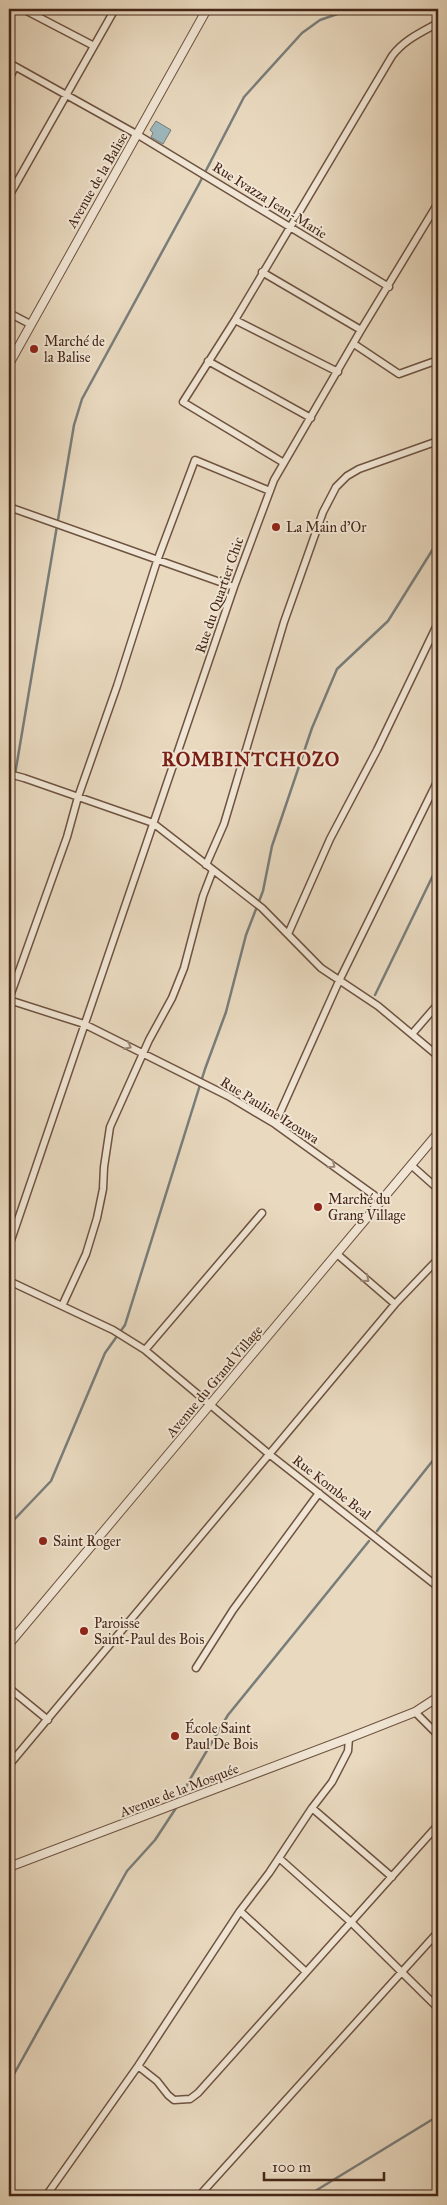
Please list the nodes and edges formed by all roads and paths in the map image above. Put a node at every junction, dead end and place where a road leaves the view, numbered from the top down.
1 (23, 9) edge
2 (115, 9) edge
3 (207, 9) edge
4 (438, 24) edge
5 (94, 46) junction
6 (9, 63) edge
7 (15, 67) junction
8 (9, 79) edge
9 (65, 94) junction
10 (138, 135) junction
11 (9, 196) edge
12 (438, 204) edge
13 (289, 227) junction
14 (262, 272) junction
15 (389, 287) junction
16 (9, 312) edge
17 (235, 320) junction
18 (30, 324) junction
19 (361, 330) junction
20 (354, 344) junction
21 (438, 360) edge
22 (208, 362) junction
23 (9, 364) edge
24 (338, 372) junction
25 (311, 418) junction
26 (438, 441) edge
27 (284, 463) junction
28 (270, 490) junction
29 (9, 507) edge
30 (157, 561) junction
31 (234, 587) junction
32 (437, 625) dead end
33 (9, 774) edge
34 (438, 780) edge
35 (78, 797) junction
36 (153, 823) junction
37 (206, 865) junction
38 (212, 870) junction
39 (288, 934) junction
40 (339, 981) junction
41 (9, 999) edge
42 (438, 1004) edge
43 (84, 1024) junction
44 (412, 1034) junction
45 (144, 1054) junction
46 (438, 1056) edge
47 (275, 1124) junction
48 (438, 1133) edge
49 (411, 1165) junction
50 (438, 1188) edge
51 (382, 1201) junction
52 (262, 1213) dead end
53 (9, 1246) edge
54 (337, 1254) junction
55 (438, 1259) edge
56 (9, 1281) edge
57 (395, 1304) junction
58 (62, 1306) junction
59 (145, 1350) junction
60 (211, 1405) junction
61 (269, 1454) junction
62 (318, 1493) junction
63 (438, 1587) edge
64 (9, 1644) edge
65 (196, 1668) dead end
66 (9, 1688) edge
67 (438, 1698) edge
68 (415, 1712) junction
69 (48, 1720) junction
70 (438, 1735) edge
71 (349, 1738) junction
72 (9, 1765) edge
73 (312, 1808) junction
74 (438, 1825) edge
75 (279, 1858) junction
76 (9, 1867) edge
77 (392, 1877) junction
78 (240, 1911) junction
79 (350, 1923) junction
80 (438, 1932) edge
81 (306, 1972) junction
82 (402, 1972) junction
83 (438, 2008) edge
84 (138, 2066) junction
85 (46, 2196) edge
86 (199, 2196) edge

1 - 5 street
2 - 5 street
3 - 10 street, Avenue de la Balise
4 - 13 street
5 - 9 street
6 - 7 street, Rue Ivazza Jean-Marie
7 - 8 street
7 - 9 street, Rue Ivazza Jean-Marie
9 - 10 street, Rue Ivazza Jean-Marie
9 - 11 street
10 - 13 street, Rue Ivazza Jean-Marie
10 - 18 street, Avenue de la Balise
12 - 15 street, Rue du Quartier Chic
13 - 14 street
13 - 15 street, Rue Ivazza Jean-Marie
14 - 17 street
14 - 19 street
15 - 19 street, Rue du Quartier Chic
16 - 18 street
17 - 22 street
17 - 24 street
18 - 23 street, Avenue de la Balise
19 - 20 street, Rue du Quartier Chic
20 - 21 street
20 - 24 street, Rue du Quartier Chic
22 - 25 street
22 - 27 street
24 - 25 street, Rue du Quartier Chic
25 - 27 street, Rue du Quartier Chic
26 - 37 street
27 - 28 street, Rue du Quartier Chic
28 - 30 street
28 - 31 street, Rue du Quartier Chic
29 - 30 street
30 - 31 street
30 - 35 street
31 - 36 street, Rue du Quartier Chic
32 - 39 street
33 - 35 street
34 - 40 street
35 - 36 street
35 - 41 street
36 - 37 street
36 - 43 street, Rue du Quartier Chic
37 - 38 street
38 - 39 street
38 - 45 street
39 - 40 street
40 - 44 street
40 - 47 street
41 - 43 street, Rue Pauline Izouwa
42 - 44 street
43 -> 45 street, Rue Pauline Izouwa
43 - 53 street, Rue du Quartier Chic
44 - 46 street
45 - 47 street, Rue Pauline Izouwa
45 - 58 street
47 -> 51 street, Rue Pauline Izouwa
48 - 49 street, Avenue du Grand Village
49 - 50 street
49 - 51 street, Avenue du Grand Village
51 - 54 street, Avenue du Grand Village
52 - 59 street
54 -> 57 street
54 - 60 street, Avenue du Grand Village
55 - 57 street
56 - 58 street, Rue Kombe Beal
57 - 61 street
58 - 59 street, Rue Kombe Beal
59 - 60 street, Rue Kombe Beal
60 - 61 street, Rue Kombe Beal
60 - 64 street, Avenue du Grand Village
61 - 62 street, Rue Kombe Beal
61 - 69 street
62 - 63 street, Rue Kombe Beal
62 - 65 street
66 - 69 street
67 - 68 street, Avenue de la Mosquée
68 - 70 street
68 - 71 street, Avenue de la Mosquée
69 - 72 street
71 - 73 street
71 - 76 street, Avenue de la Mosquée
73 - 75 street
73 - 77 street
74 - 77 street
75 - 78 street
75 - 79 street
77 - 79 street
78 - 81 street
78 - 84 street
79 - 81 street
79 - 82 street
80 - 82 street
81 - 84 street
82 - 83 street
82 - 86 street
84 - 85 street

